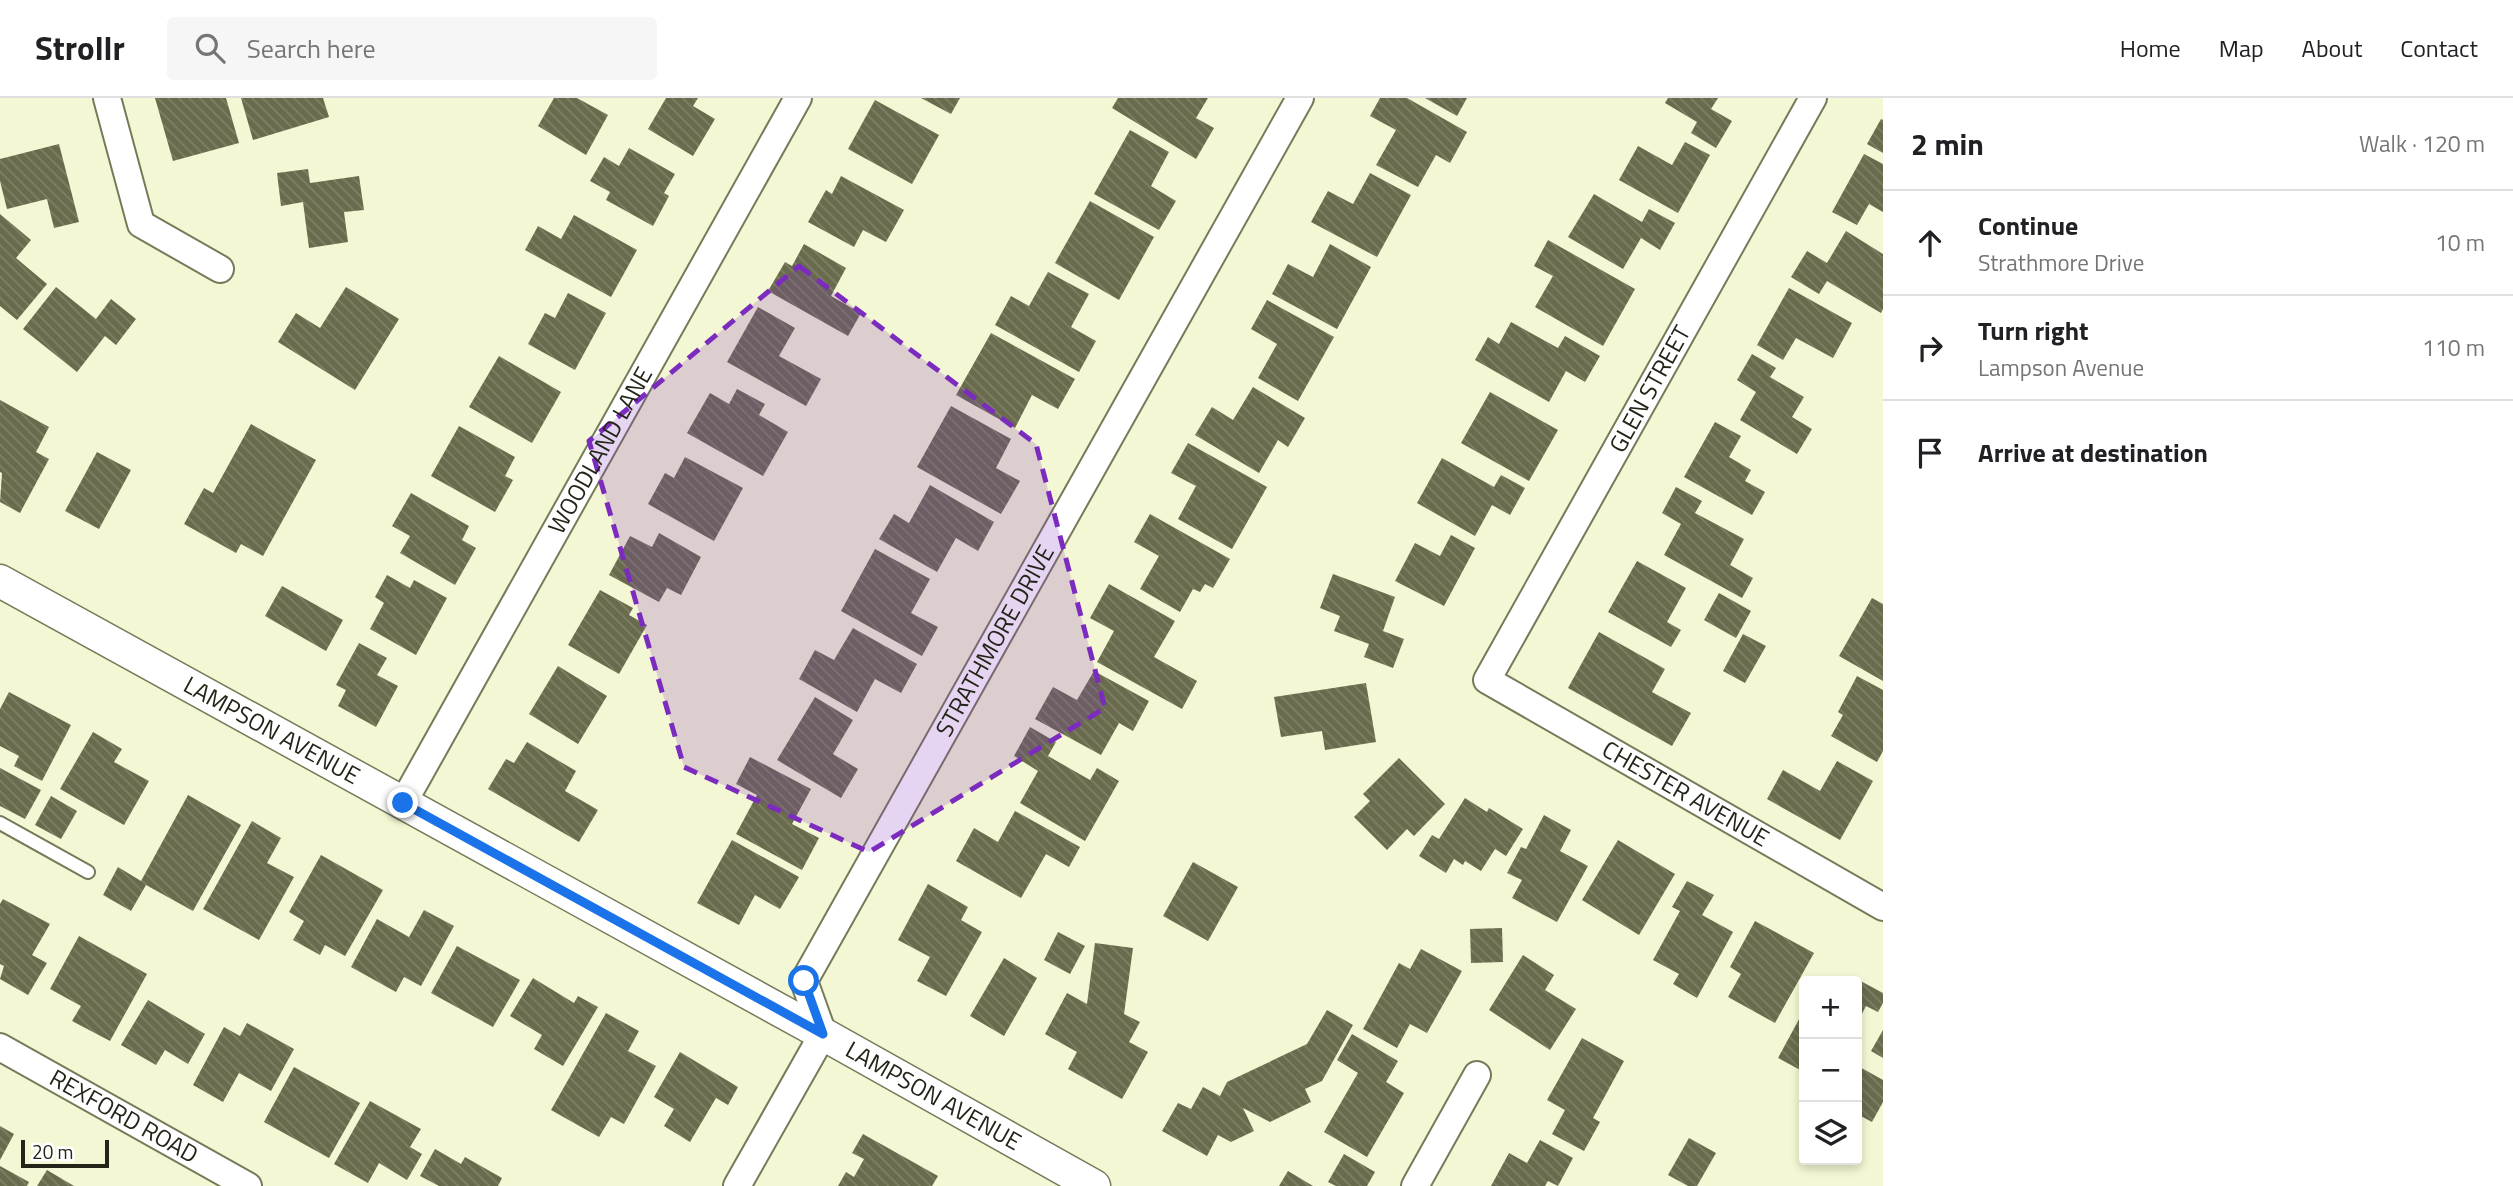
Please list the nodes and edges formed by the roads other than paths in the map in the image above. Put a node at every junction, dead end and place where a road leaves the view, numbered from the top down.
1 (107, 98) edge
2 (797, 98) edge
3 (1300, 98) edge
4 (1813, 98) edge
5 (220, 269) dead end
6 (0, 581) edge
7 (1487, 680) joint
8 (403, 803) junction
9 (0, 823) edge
10 (88, 872) dead end
11 (1879, 897) edge
12 (823, 1034) junction
13 (0, 1047) edge
14 (1477, 1075) dead end
15 (248, 1186) edge
16 (737, 1186) edge
17 (1094, 1186) edge
18 (1415, 1186) edge

1 - 5 street
2 - 8 street, WOODLAND LANE
3 - 12 street, STRATHMORE DRIVE
4 - 7 street, GLEN STREET
6 - 8 street, LAMPSON AVENUE
7 - 11 street, CHESTER AVENUE
8 - 12 street, LAMPSON AVENUE
9 - 10 lane
12 - 16 street
12 - 17 street, LAMPSON AVENUE
13 - 15 street, REXFORD ROAD
14 - 18 street

